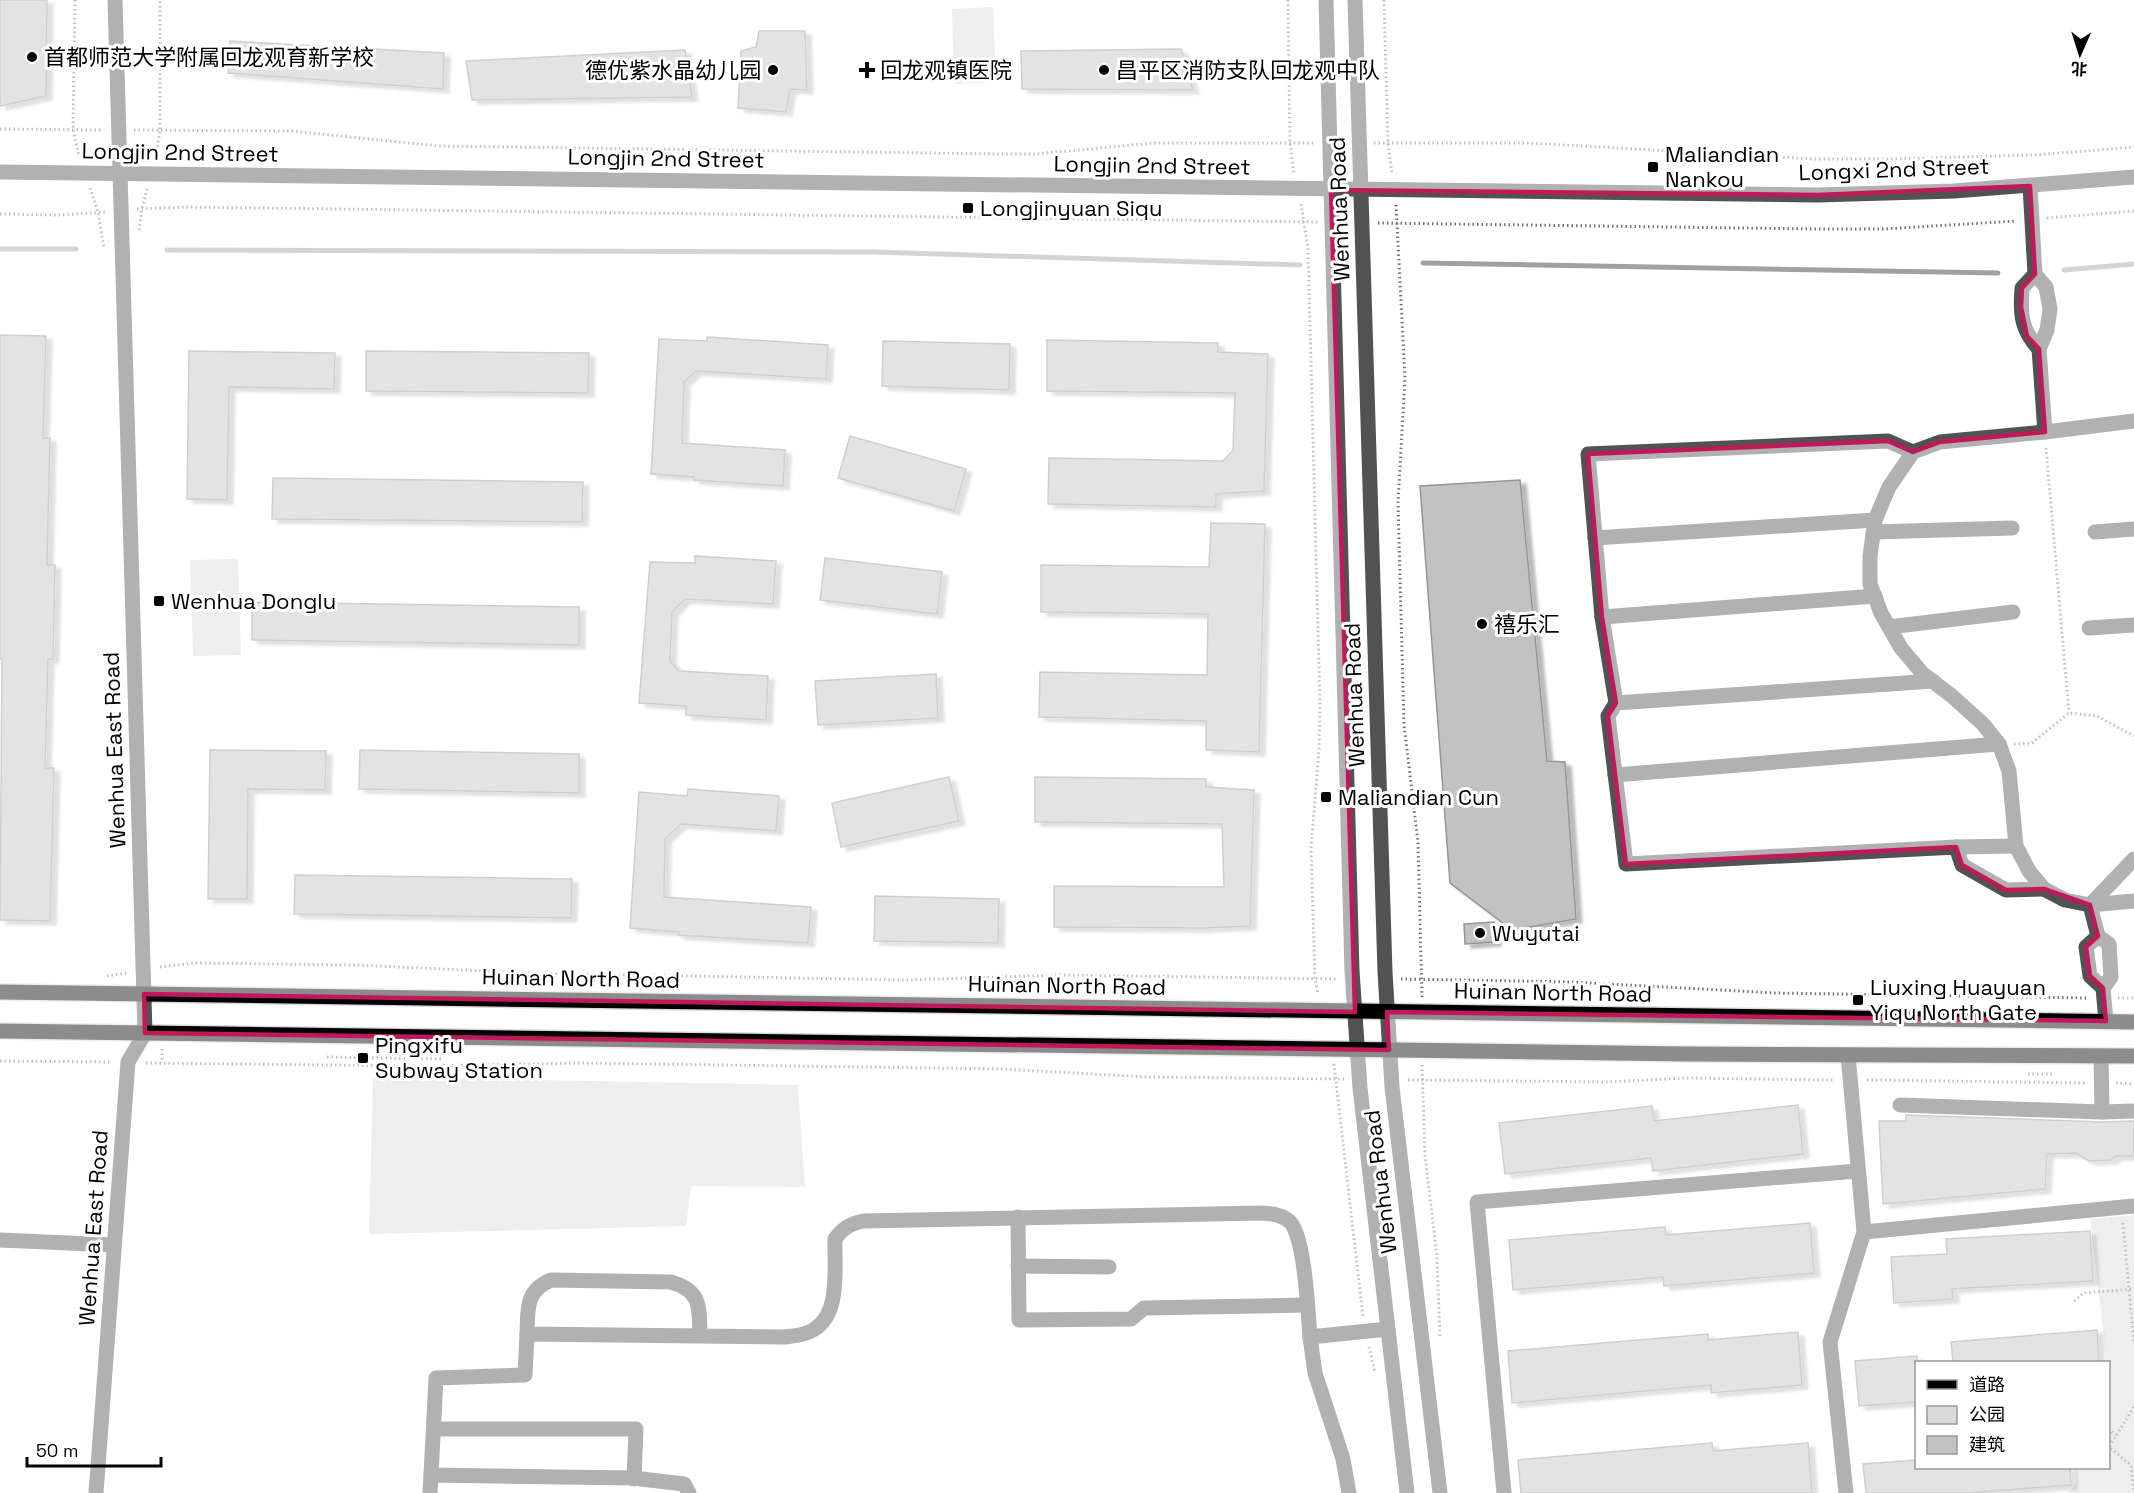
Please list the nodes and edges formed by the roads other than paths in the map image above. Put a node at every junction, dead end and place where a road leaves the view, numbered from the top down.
1 (115, 0) edge
2 (1326, 0) edge
3 (1355, 0) edge
4 (0, 172) edge
5 (120, 173) junction
6 (2134, 177) edge
7 (2030, 186) junction
8 (1331, 190) junction
9 (1361, 190) junction
10 (2036, 274) junction
11 (2039, 349) junction
12 (2134, 421) edge
13 (2045, 432) junction
14 (1913, 452) junction
15 (1874, 526) junction
16 (2012, 528) dead end
17 (2134, 528) edge
18 (2096, 532) dead end
19 (1595, 538) junction
20 (1875, 596) junction
21 (2013, 612) dead end
22 (1602, 617) junction
23 (2134, 625) edge
24 (1889, 627) junction
25 (2089, 628) dead end
26 (1933, 681) junction
27 (1616, 703) junction
28 (1999, 744) junction
29 (1615, 775) junction
30 (2016, 846) junction
31 (1956, 847) junction
32 (2134, 859) edge
33 (2044, 889) junction
34 (2134, 901) edge
35 (2090, 905) junction
36 (2098, 936) junction
37 (0, 992) edge
38 (2103, 993) junction
39 (144, 994) junction
40 (1355, 1012) junction
41 (1387, 1012) junction
42 (2106, 1021) junction
43 (2134, 1022) edge
44 (0, 1031) edge
45 (145, 1033) junction
46 (1358, 1049) junction
47 (1389, 1050) junction
48 (1848, 1055) junction
49 (2101, 1056) junction
50 (2134, 1056) edge
51 (1900, 1105) dead end
52 (2134, 1111) edge
53 (2102, 1112) junction
54 (1858, 1171) junction
55 (2128, 1207) edge
56 (1018, 1218) junction
57 (1864, 1232) junction
58 (0, 1240) edge
59 (114, 1245) junction
60 (1018, 1266) junction
61 (1109, 1267) dead end
62 (1307, 1305) junction
63 (1388, 1329) junction
64 (527, 1334) junction
65 (700, 1335) junction
66 (1310, 1337) junction
67 (434, 1429) junction
68 (431, 1475) junction
69 (634, 1479) junction
70 (96, 1493) edge
71 (430, 1493) edge
72 (688, 1493) edge
73 (1349, 1493) edge
74 (1407, 1493) edge
75 (1440, 1493) edge
76 (1504, 1493) edge
77 (1845, 1493) edge

1 - 5 street, Wenhua East Road
2 - 8 street, Wenhua Road
3 - 9 street, Wenhua Road
4 - 5 street, Longjin 2nd Street
5 - 8 street, Longjin 2nd Street
5 - 39 street, Wenhua East Road
6 - 7 street, Longxi 2nd Street
7 - 9 street, Longxi 2nd Street
7 - 10 street
8 - 9 street, Longxi 2nd Street
8 - 40 street, Wenhua Road
9 - 41 street, Wenhua Road
10 - 11 street
10 - 11 street
11 - 13 street
12 - 13 street
13 - 14 street
14 - 15 street
14 - 19 street
15 - 16 street
15 - 19 street
15 - 20 street
17 - 18 street
19 - 22 street
20 - 22 street
20 - 24 street
21 - 24 street
22 - 27 street
23 - 25 street
24 - 26 street
26 - 27 street
26 - 28 street
27 - 29 street
28 - 29 street
28 - 30 street
29 - 31 street
30 - 31 street
30 - 33 street
31 - 33 street
32 - 35 street
33 - 35 street
34 - 35 street
35 - 36 street
36 - 38 street
36 - 38 street
37 - 39 main road, Huinan North Road
38 - 42 street
39 - 40 main road, Huinan North Road
39 - 45 street, Wenhua East Road
40 - 41 main road, Huinan North Road
40 - 46 street, Wenhua Road
41 - 42 main road, Huinan North Road
41 - 47 street, Wenhua Road
42 - 43 main road, Huinan North Road
44 - 45 main road
45 - 46 main road
45 - 59 street, Wenhua East Road
46 - 47 main road
46 - 63 street, Wenhua Road
47 - 48 main road
47 - 75 street, Wenhua Road
48 - 49 main road
48 - 54 street
49 - 50 main road
49 - 53 street
51 - 53 street
52 - 53 street
54 - 57 street
54 - 76 street
55 - 57 street
56 - 60 street
56 - 62 street
56 - 65 street
57 - 77 street
58 - 59 street
59 - 70 street, Wenhua East Road
60 - 61 street
60 - 62 street
62 - 66 street
63 - 66 street
63 - 74 street, Wenhua Road
64 - 65 street
64 - 65 street
64 - 67 street
66 - 73 street
67 - 68 street
67 - 69 street
68 - 69 street
68 - 71 street
69 - 72 street

